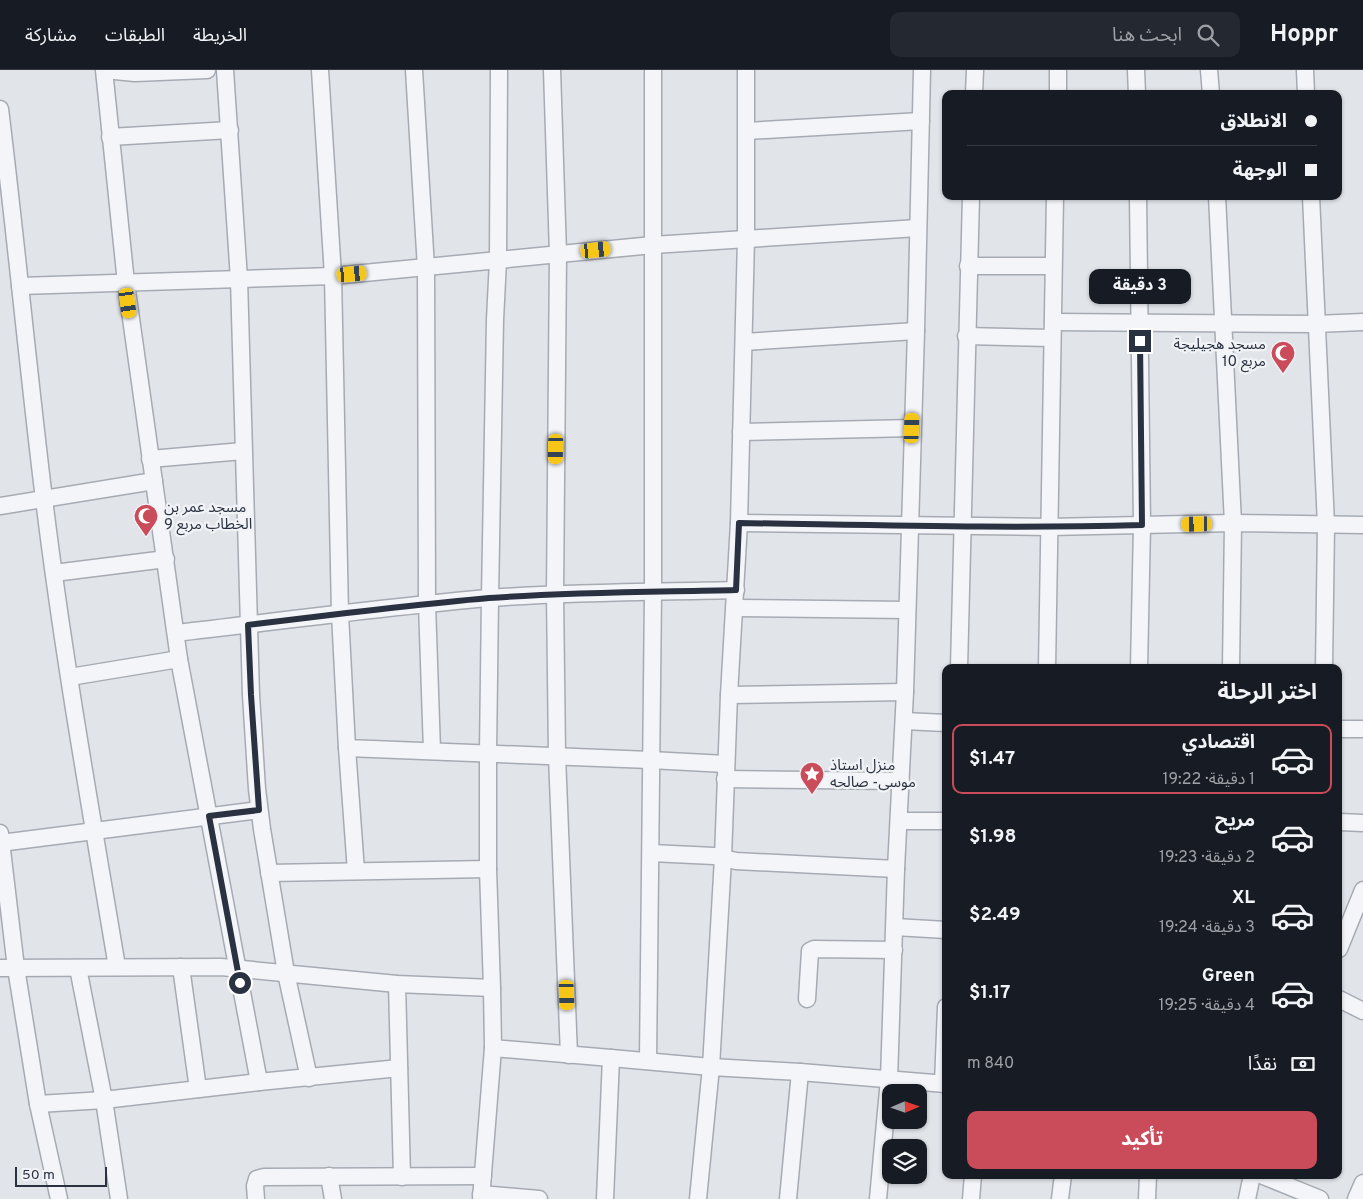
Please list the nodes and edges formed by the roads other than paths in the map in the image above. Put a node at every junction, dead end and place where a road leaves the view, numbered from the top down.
1 (105, 70) edge
2 (207, 70) edge
3 (225, 70) edge
4 (320, 70) edge
5 (414, 70) edge
6 (499, 70) edge
7 (552, 70) edge
8 (653, 70) edge
9 (746, 70) edge
10 (922, 70) edge
11 (975, 70) edge
12 (1058, 70) edge
13 (1136, 70) edge
14 (1209, 70) edge
15 (1305, 70) edge
16 (974, 90) edge
17 (1058, 90) edge
18 (1137, 90) edge
19 (1211, 90) edge
20 (1306, 90) edge
21 (0, 110) edge
22 (921, 121) junction
23 (230, 130) junction
24 (747, 131) junction
25 (110, 137) junction
26 (971, 200) edge
27 (1055, 200) edge
28 (1138, 200) edge
29 (1216, 200) edge
30 (1311, 200) edge
31 (6, 202) edge
32 (918, 228) junction
33 (746, 238) junction
34 (653, 245) junction
35 (558, 254) junction
36 (498, 260) junction
37 (968, 266) junction
38 (1053, 266) junction
39 (426, 268) junction
40 (333, 276) junction
41 (239, 279) junction
42 (126, 283) junction
43 (20, 286) junction
44 (1363, 322) edge
45 (1140, 323) junction
46 (1224, 323) junction
47 (1316, 324) junction
48 (1053, 330) junction
49 (916, 331) junction
50 (966, 336) junction
51 (744, 342) junction
52 (912, 428) junction
53 (741, 432) junction
54 (243, 451) junction
55 (150, 459) junction
56 (154, 481) junction
57 (44, 500) junction
58 (0, 506) edge
59 (739, 523) junction
60 (1233, 523) junction
61 (1326, 524) junction
62 (1363, 524) edge
63 (1142, 525) junction
64 (910, 526) junction
65 (963, 527) junction
66 (1049, 527) junction
67 (166, 559) junction
68 (54, 572) junction
69 (736, 590) junction
70 (653, 592) junction
71 (555, 594) junction
72 (490, 598) junction
73 (427, 604) junction
74 (735, 608) junction
75 (907, 610) junction
76 (340, 614) junction
77 (248, 625) junction
78 (176, 633) junction
79 (180, 659) junction
80 (959, 664) edge
81 (1047, 664) edge
82 (1139, 664) edge
83 (1231, 664) edge
84 (1324, 664) edge
85 (70, 677) junction
86 (905, 692) junction
87 (729, 695) junction
88 (904, 721) junction
89 (942, 723) edge
90 (1342, 729) edge
91 (1363, 729) edge
92 (347, 748) junction
93 (432, 751) junction
94 (488, 753) junction
95 (558, 756) junction
96 (650, 760) junction
97 (726, 772) junction
98 (901, 781) junction
99 (259, 810) junction
100 (209, 816) junction
101 (899, 821) junction
102 (942, 821) edge
103 (1342, 822) edge
104 (1363, 824) edge
105 (95, 831) junction
106 (0, 839) edge
107 (651, 853) junction
108 (723, 858) junction
109 (488, 869) junction
110 (896, 870) junction
111 (356, 871) junction
112 (269, 873) junction
113 (1363, 890) edge
114 (895, 927) junction
115 (942, 930) edge
116 (1342, 942) edge
117 (894, 950) junction
118 (117, 967) junction
119 (8, 968) edge
120 (78, 968) junction
121 (181, 968) junction
122 (238, 968) junction
123 (286, 973) junction
124 (397, 984) junction
125 (492, 988) junction
126 (807, 999) dead end
127 (1342, 1000) edge
128 (1363, 1011) edge
129 (493, 1048) junction
130 (569, 1055) junction
131 (611, 1058) junction
132 (648, 1061) junction
133 (711, 1067) junction
134 (399, 1068) junction
135 (800, 1072) junction
136 (309, 1078) junction
137 (889, 1079) junction
138 (259, 1082) junction
139 (942, 1084) edge
140 (198, 1089) junction
141 (104, 1100) junction
142 (38, 1104) junction
143 (329, 1176) junction
144 (483, 1176) junction
145 (402, 1177) junction
146 (973, 1179) edge
147 (1062, 1179) edge
148 (1148, 1179) edge
149 (1251, 1179) edge
150 (1270, 1179) edge
151 (1363, 1183) edge
152 (481, 1197) edge
153 (1313, 1198) edge
154 (59, 1199) edge
155 (119, 1199) edge
156 (256, 1199) edge
157 (333, 1199) edge
158 (539, 1199) edge
159 (605, 1199) edge
160 (698, 1199) edge
161 (788, 1199) edge
162 (878, 1199) edge
163 (971, 1199) edge
164 (1060, 1199) edge
165 (1147, 1199) edge
166 (1247, 1199) edge
167 (1356, 1199) edge

1 - 2 street
1 - 25 street
3 - 23 street
4 - 40 street
5 - 39 street
6 - 36 street
7 - 35 street
8 - 34 street
9 - 24 street
10 - 22 street
11 - 16 street
12 - 17 street
13 - 18 street
14 - 19 street
15 - 20 street
21 - 31 street
22 - 24 street
22 - 32 street
23 - 25 street
23 - 41 street
24 - 33 street
25 - 42 street
26 - 37 street
27 - 38 street
28 - 45 street
29 - 46 street
30 - 47 street
31 - 43 street
32 - 33 street
32 - 49 street
33 - 34 street
33 - 51 street
34 - 35 street
34 - 70 street
35 - 36 street
35 - 71 street
36 - 39 street
36 - 72 street
37 - 38 street
37 - 50 street
38 - 48 street
39 - 40 street
39 - 73 street
40 - 41 street
40 - 76 street
41 - 42 street
41 - 54 street
42 - 43 street
42 - 55 street
43 - 57 street
44 - 47 street
45 - 46 street
45 - 48 street
45 - 63 street
46 - 47 street
46 - 60 street
47 - 61 street
48 - 50 street
48 - 66 street
49 - 51 street
49 - 52 street
50 - 65 street
51 - 53 street
52 - 53 street
52 - 64 street
53 - 59 street
54 - 55 street
54 - 77 street
55 - 56 street
56 - 57 street
56 - 67 street
57 - 58 street
57 - 68 street
59 - 64 street
59 - 69 street
60 - 61 street
60 - 63 street
60 - 83 street
61 - 62 street
61 - 84 street
63 - 66 street
63 - 82 street
64 - 65 street
64 - 75 street
65 - 66 street
65 - 80 street
66 - 81 street
67 - 68 street
67 - 78 street
68 - 85 street
69 - 70 street
69 - 74 street
70 - 71 street
70 - 96 street
71 - 72 street
71 - 95 street
72 - 73 street
72 - 94 street
73 - 76 street
73 - 93 street
74 - 75 street
74 - 87 street
75 - 86 street
76 - 77 street
76 - 92 street
77 - 78 street
77 - 99 street
78 - 79 street
79 - 85 street
79 - 100 street
85 - 105 street
86 - 87 street
86 - 88 street
87 - 97 street
88 - 89 street
88 - 98 street
90 - 91 street
92 - 93 street
92 - 111 street
93 - 94 street
94 - 95 street
94 - 109 street
95 - 96 street
95 - 130 street
96 - 97 street
96 - 107 street
97 - 98 street
97 - 108 street
98 - 101 street
99 - 100 street
99 - 112 street
100 - 105 street
100 - 122 street
101 - 102 street
101 - 110 street
103 - 104 street
105 - 106 street
105 - 118 street
106 - 119 street
107 - 108 street
107 - 132 street
108 - 110 street
108 - 133 street
109 - 111 street
109 - 125 street
110 - 114 street
111 - 112 street
112 - 123 street
113 - 116 street
114 - 115 street
114 - 117 street
117 - 126 street
117 - 137 street
118 - 120 street
118 - 121 street
119 - 120 street
119 - 142 street
120 - 141 street
121 - 122 street
121 - 140 street
122 - 123 street
122 - 138 street
123 - 124 street
123 - 136 street
124 - 125 street
124 - 134 street
125 - 129 street
127 - 128 street
129 - 130 street
129 - 144 street
130 - 131 street
131 - 132 street
131 - 159 street
132 - 133 street
133 - 135 street
133 - 160 street
134 - 136 street
134 - 145 street
135 - 137 street
135 - 161 street
136 - 138 street
137 - 139 street
137 - 162 street
138 - 140 street
140 - 141 street
141 - 142 street
141 - 155 street
142 - 154 street
143 - 145 street
143 - 156 street
143 - 157 street
144 - 145 street
144 - 152 street
146 - 163 street
147 - 164 street
148 - 165 street
149 - 166 street
150 - 153 street
151 - 167 street
152 - 158 street

